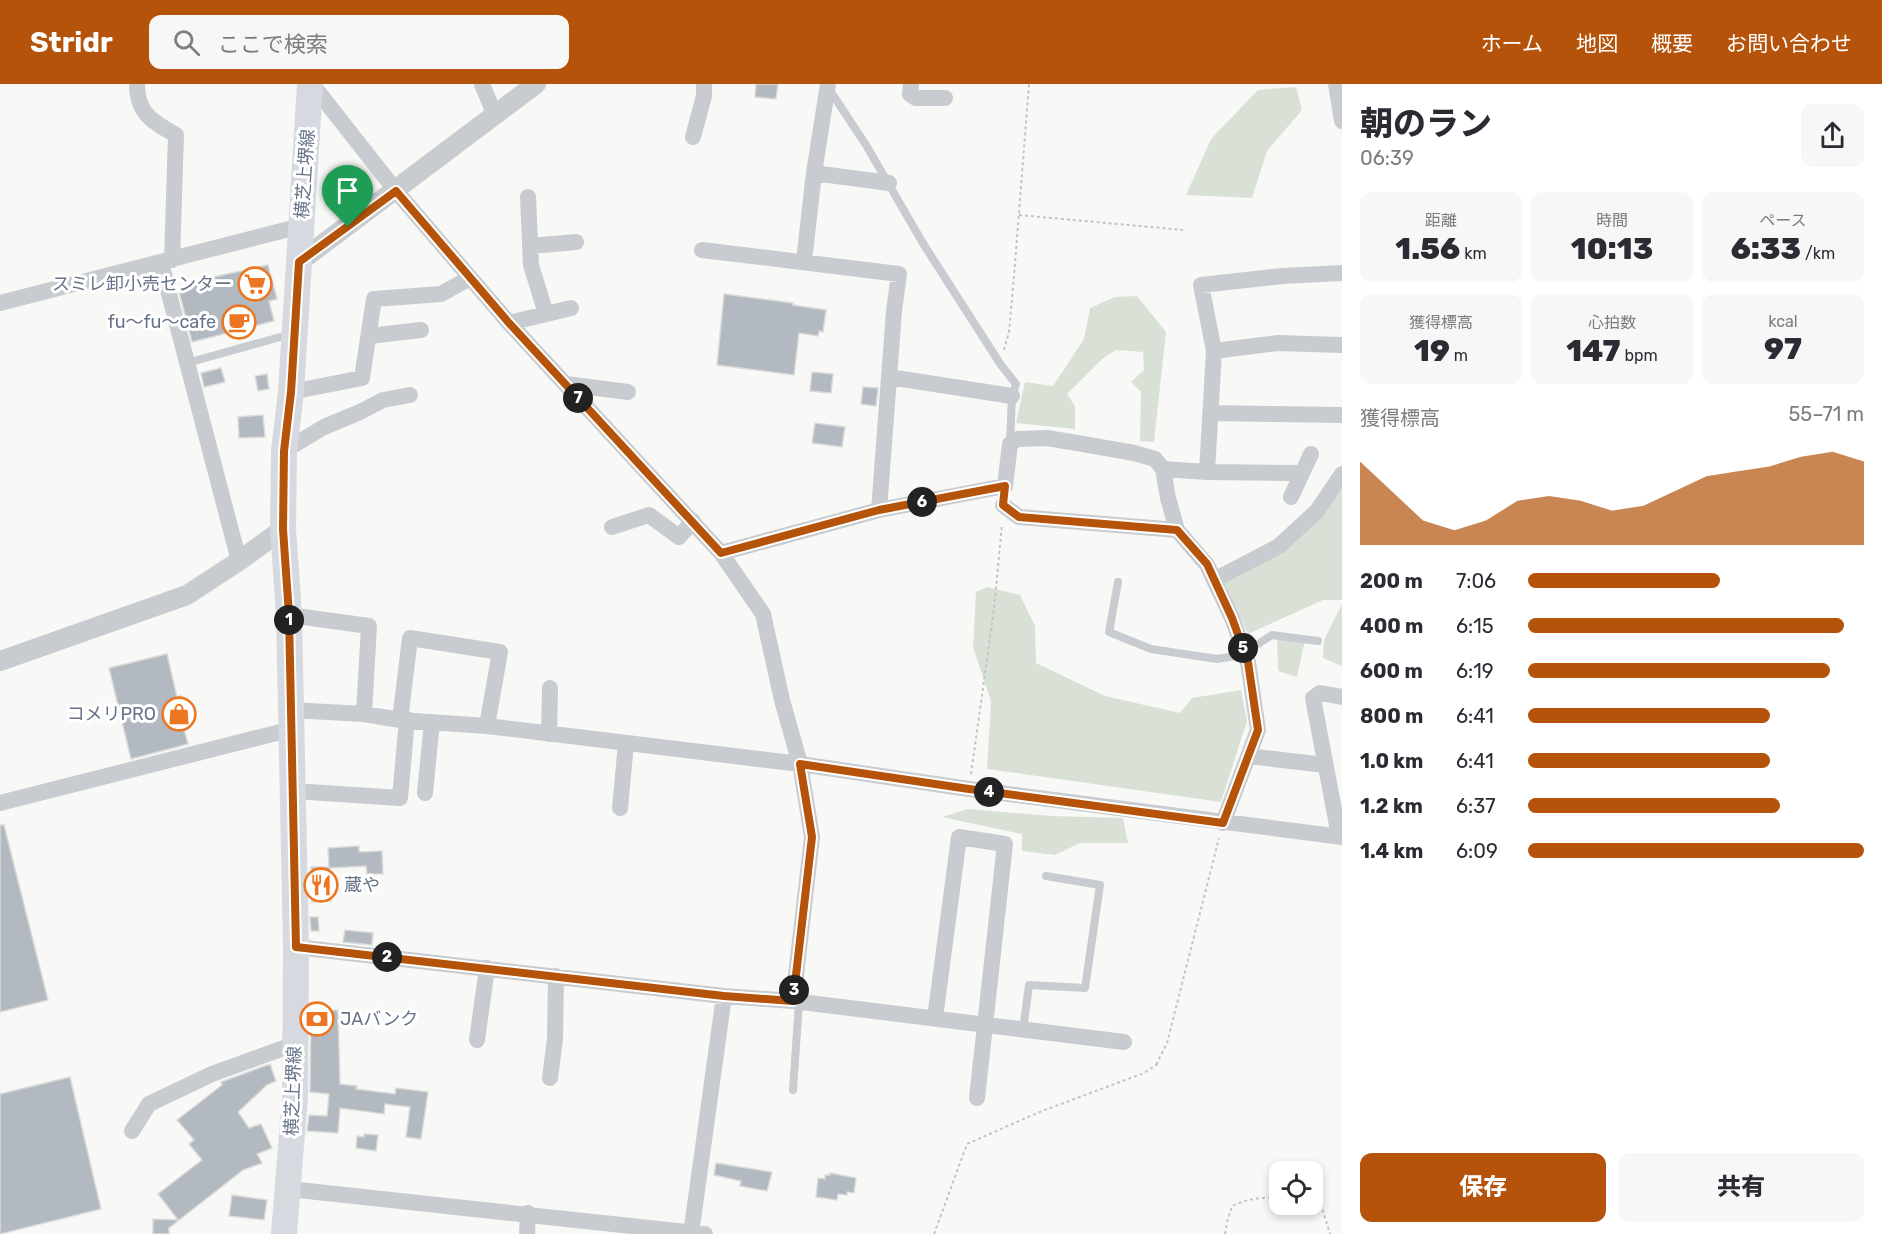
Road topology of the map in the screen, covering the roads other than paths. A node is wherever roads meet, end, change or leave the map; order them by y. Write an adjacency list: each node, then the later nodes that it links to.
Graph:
1 (137, 84): 22 (street)
2 (311, 84): 15 (street); 17 (main road, 横芝上堺線)
3 (482, 84): 10 (street)
4 (536, 84): 10 (street)
5 (704, 84): 12 (street)
6 (910, 84): 9 (street)
7 (1336, 84): 11 (street)
8 (828, 86): 13 (street); 14 (lane)
9 (945, 98)
10 (495, 116): 15 (street)
11 (1342, 121)
12 (693, 136)
13 (814, 173): 14 (street); 21 (street)
14 (889, 183): 41 (lane)
15 (396, 191): 23 (street); 25 (street)
16 (528, 197): 19 (street)
17 (301, 226): 22 (street); 23 (main road, 横芝上堺線)
18 (576, 242): 19 (street)
19 (530, 246): 28 (street)
20 (702, 250): 21 (street)
21 (804, 261): 36 (street)
22 (167, 262): 26 (street); 35 (street)
23 (299, 262): 31 (main road, 横芝上堺線)
24 (1342, 273): 34 (street)
25 (470, 278): 29 (street); 32 (street)
26 (0, 303)
27 (571, 308): 28 (street)
28 (546, 314): 29 (street)
29 (509, 323): 37 (street)
30 (421, 330): 32 (street)
31 (295, 333): 35 (lane); 38 (main road, 横芝上堺線)
32 (369, 336): 38 (street)
33 (1342, 345): 34 (street)
34 (1214, 351): 42 (street)
35 (187, 363): 59 (street)
36 (889, 377): 41 (street); 53 (street)
37 (566, 384): 39 (street); 54 (street)
38 (291, 392): 45 (main road, 横芝上堺線)
39 (628, 392)
40 (410, 395): 45 (street)
41 (1012, 396): 44 (lane)
42 (1210, 413): 43 (street); 48 (street)
43 (1342, 415)
44 (1010, 444): 47 (street); 53 (street)
45 (284, 451): 56 (main road, 横芝上堺線)
46 (1311, 453): 49 (street)
47 (1163, 469): 48 (street); 57 (street)
48 (1207, 472): 49 (street)
49 (1302, 473): 51 (street)
50 (1342, 474): 60 (street)
51 (1291, 497)
52 (1003, 505): 57 (street)
53 (879, 510): 58 (street)
54 (693, 521): 55 (street); 58 (street)
55 (612, 526)
56 (283, 529): 59 (street); 62 (main road, 横芝上堺線)
57 (1177, 530): 60 (street)
58 (721, 553): 76 (street)
59 (240, 561): 65 (street)
60 (1214, 580): 64 (street)
61 (1118, 582): 64 (lane)
62 (289, 615): 68 (street); 69 (main road, 横芝上堺線)
63 (1318, 641): 64 (lane)
64 (1245, 653): 75 (street)
65 (0, 661)
66 (550, 688): 73 (street)
67 (1342, 697): 77 (street)
68 (364, 714): 69 (street); 70 (street)
69 (292, 719): 78 (main road, 横芝上堺線); 80 (street)
70 (403, 719): 71 (street); 72 (street); 78 (street)
71 (432, 722): 72 (street); 79 (street)
72 (487, 726): 73 (street)
73 (549, 734): 74 (street)
74 (626, 743): 76 (street); 81 (street)
75 (1248, 756): 77 (street); 82 (street)
76 (800, 764): 82 (street); 89 (street)
77 (1325, 765): 83 (street)
78 (294, 791): 85 (main road, 横芝上堺線)
79 (425, 793)
80 (0, 803)
81 (620, 808)
82 (1223, 823): 83 (street)
83 (1340, 837)
84 (1046, 876): 92 (lane)
85 (296, 947): 86 (street); 95 (main road, 横芝上堺線)
86 (487, 968): 87 (street); 93 (street)
87 (556, 976): 88 (street); 96 (street)
88 (724, 996): 89 (street); 105 (street)
89 (796, 1001): 90 (street); 97 (lane)
90 (935, 1018): 91 (street); 91 (street)
91 (985, 1023): 92 (street); 98 (street)
92 (1023, 1030): 94 (street)
93 (477, 1040)
94 (1124, 1042)
95 (295, 1044): 99 (street); 100 (main road, 横芝上堺線)
96 (550, 1078)
97 (793, 1090)
98 (977, 1098)
99 (132, 1131)
100 (289, 1189): 101 (street); 103 (main road, 横芝上堺線)
101 (528, 1213): 102 (street); 104 (street)
102 (608, 1228): 105 (street)
103 (284, 1234)
104 (527, 1234)
105 (696, 1234)

